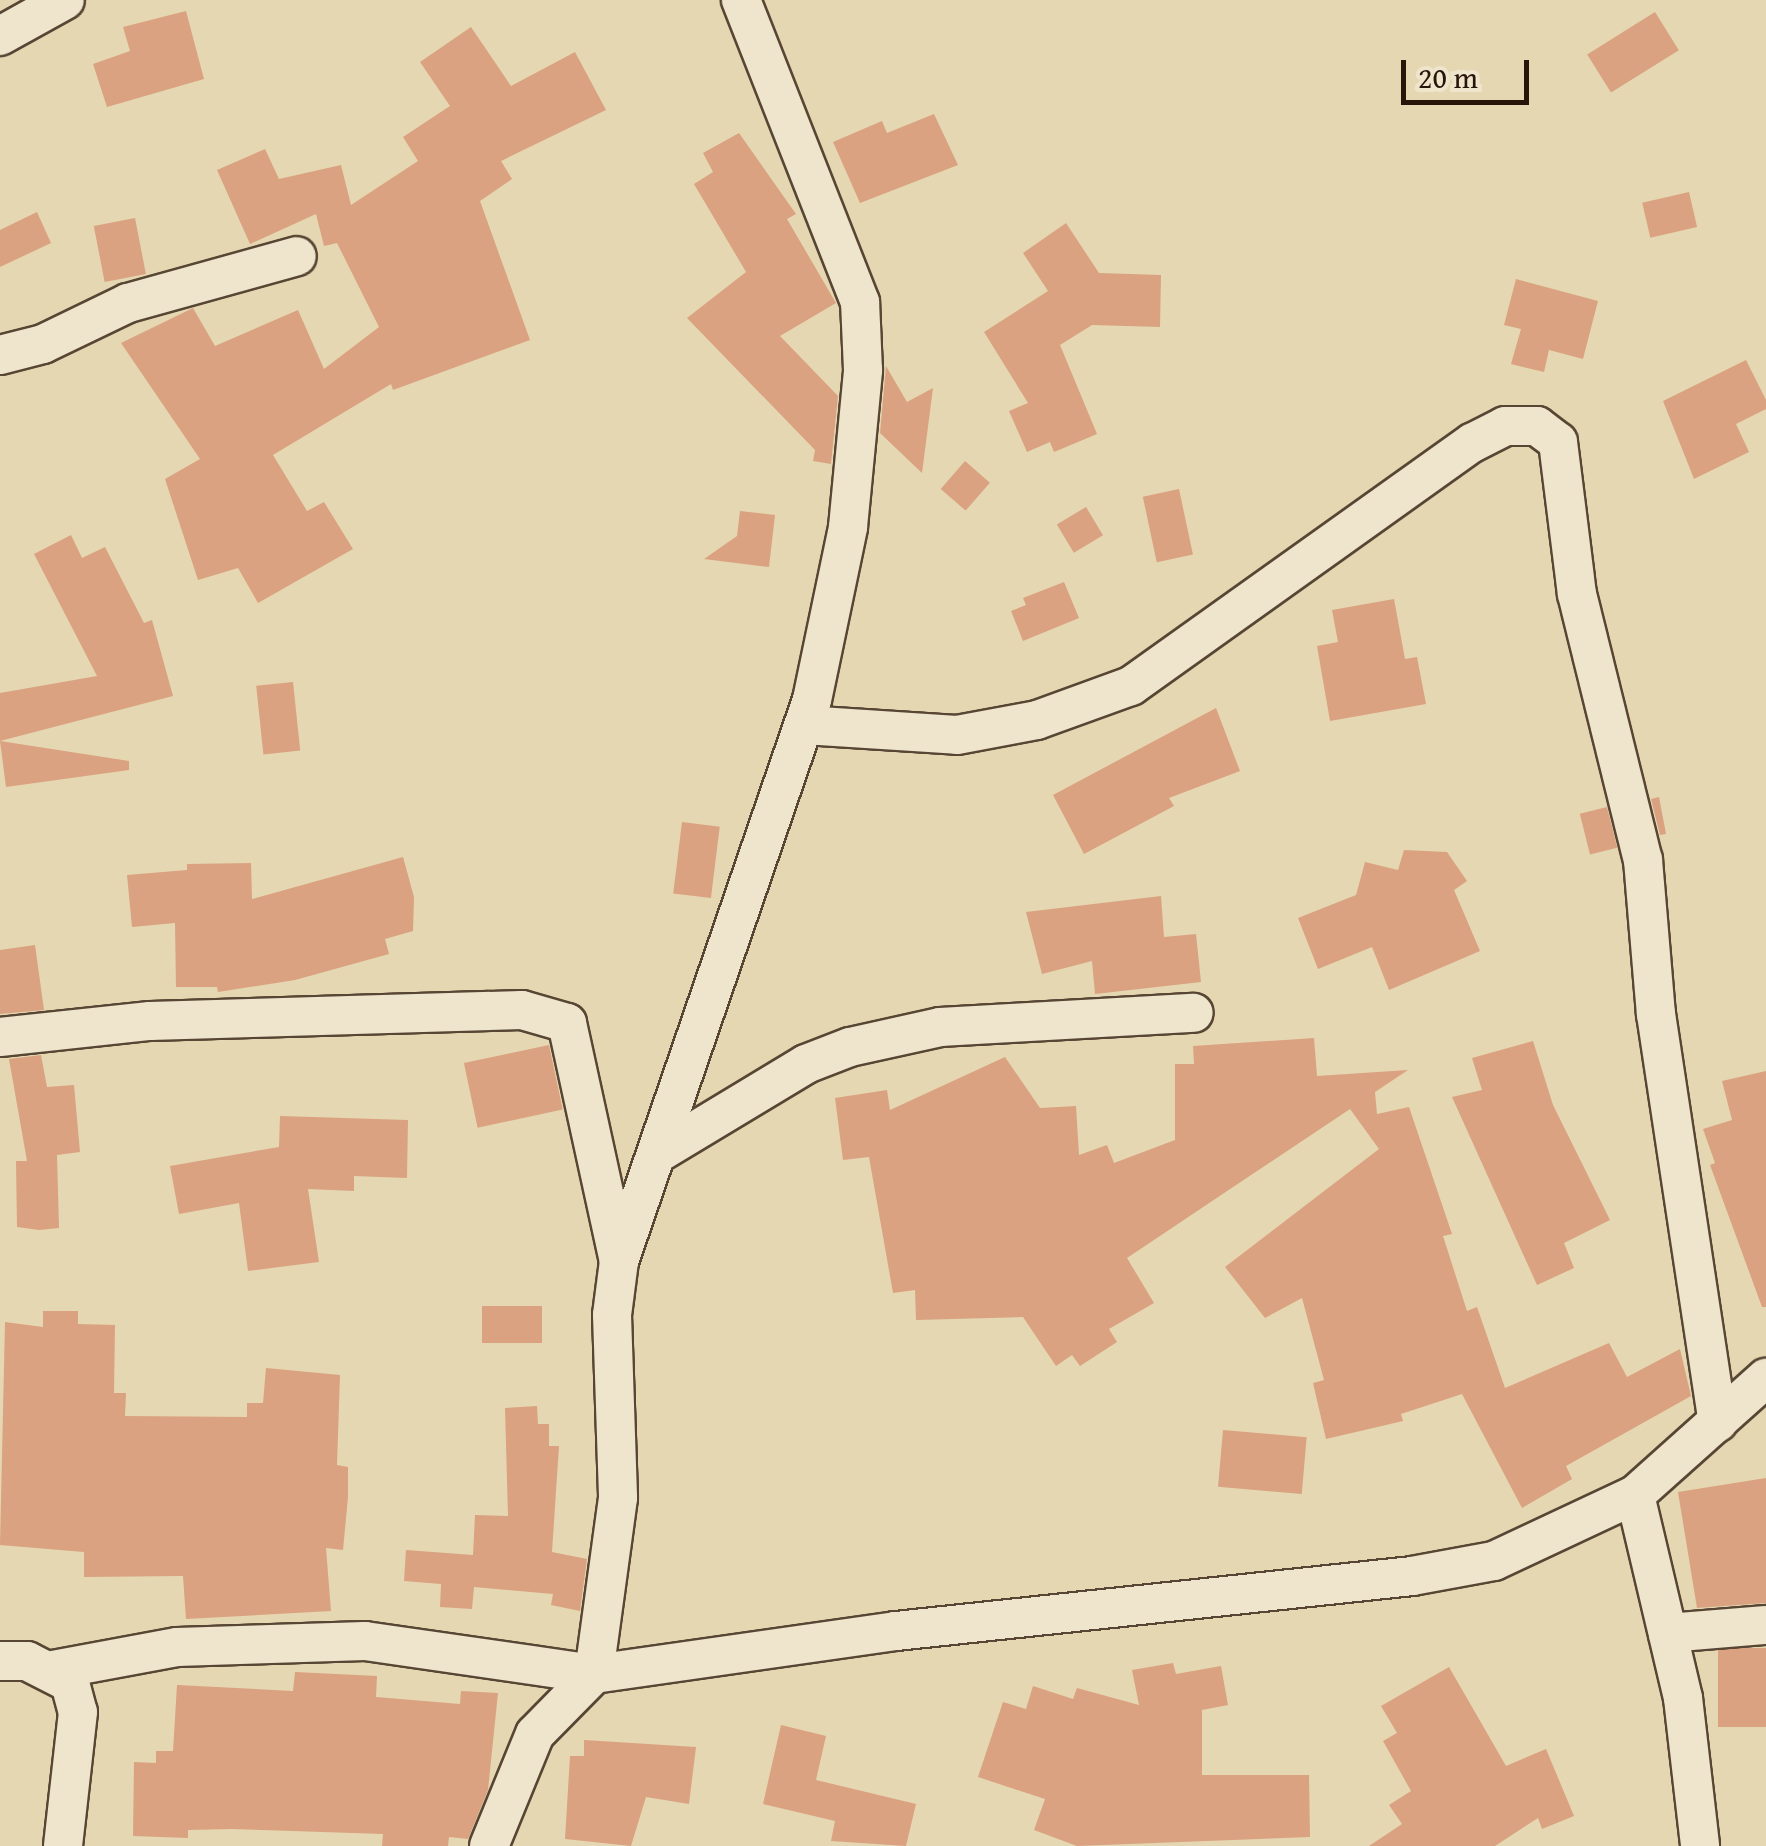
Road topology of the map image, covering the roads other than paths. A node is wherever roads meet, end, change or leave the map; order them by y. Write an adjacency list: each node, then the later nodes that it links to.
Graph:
1 (65, 0): 3 (street)
2 (741, 0): 6 (street)
3 (0, 36)
4 (297, 256): 5 (street)
5 (0, 356)
6 (804, 725): 9 (street); 12 (street)
7 (1194, 1013): 9 (street)
8 (0, 1037): 10 (street)
9 (656, 1154): 10 (street)
10 (619, 1261): 18 (street)
11 (1766, 1378): 12 (street)
12 (1718, 1422): 13 (street)
13 (1635, 1495): 15 (street); 18 (street)
14 (1766, 1626): 15 (street)
15 (1668, 1634): 21 (street)
16 (0, 1662): 17 (street)
17 (54, 1670): 18 (street); 19 (street)
18 (594, 1674): 20 (street)
19 (63, 1846)
20 (489, 1846)
21 (1700, 1846)

